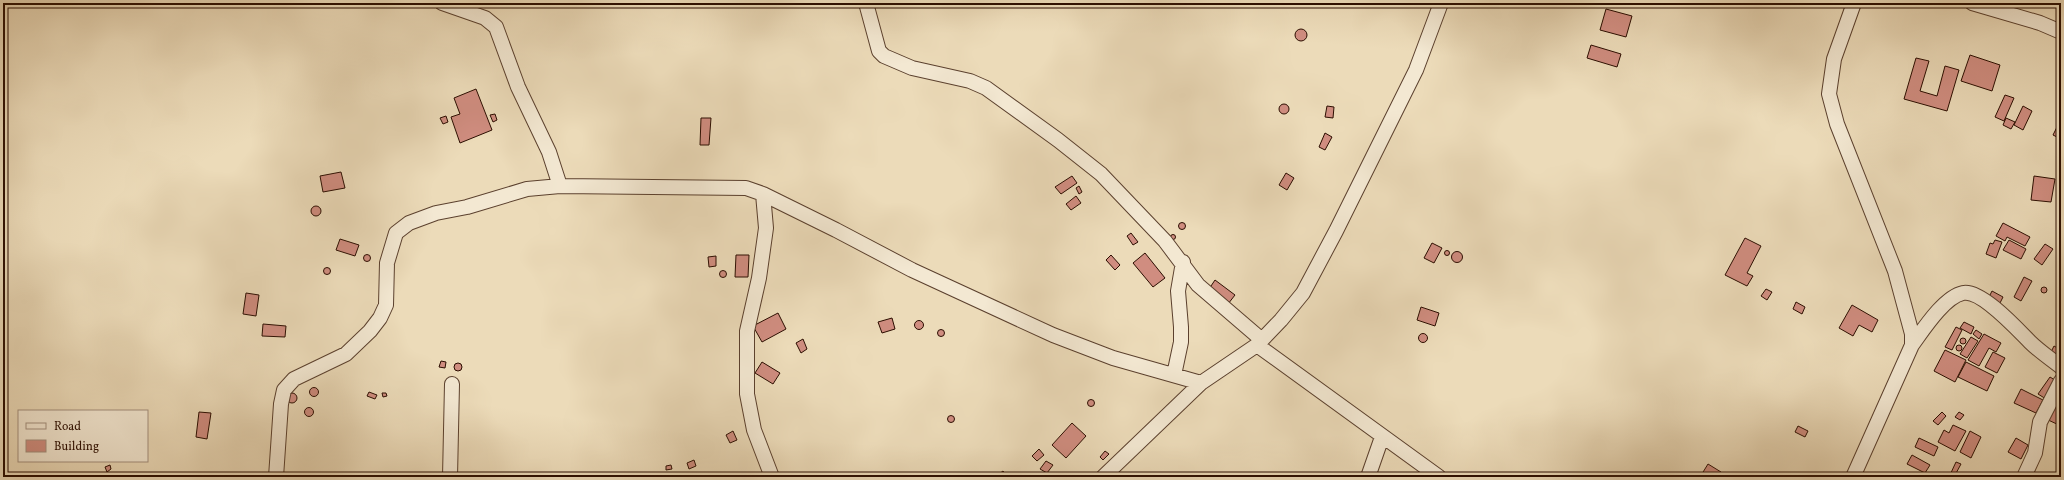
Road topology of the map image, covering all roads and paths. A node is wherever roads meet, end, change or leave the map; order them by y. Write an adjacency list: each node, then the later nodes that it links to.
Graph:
1 (442, 3): 7 (street)
2 (866, 3): 9 (street)
3 (1441, 3): 10 (street)
4 (1854, 3): 11 (street)
5 (1972, 3): 6 (street)
6 (2061, 32)
7 (560, 186): 8 (street); 18 (street)
8 (763, 194): 13 (street); 20 (street)
9 (1183, 262): 10 (street); 13 (street)
10 (1259, 342): 15 (street); 17 (street)
11 (1912, 344): 12 (street); 24 (street)
12 (2061, 367)
13 (1174, 375): 15 (street)
14 (2061, 381): 25 (street)
15 (1201, 383): 21 (street)
16 (452, 384): 19 (street)
17 (1382, 437): 22 (street); 23 (street)
18 (276, 477)
19 (450, 477)
20 (772, 477)
21 (1103, 477)
22 (1368, 477)
23 (1439, 477)
24 (1853, 477)
25 (2024, 477)

